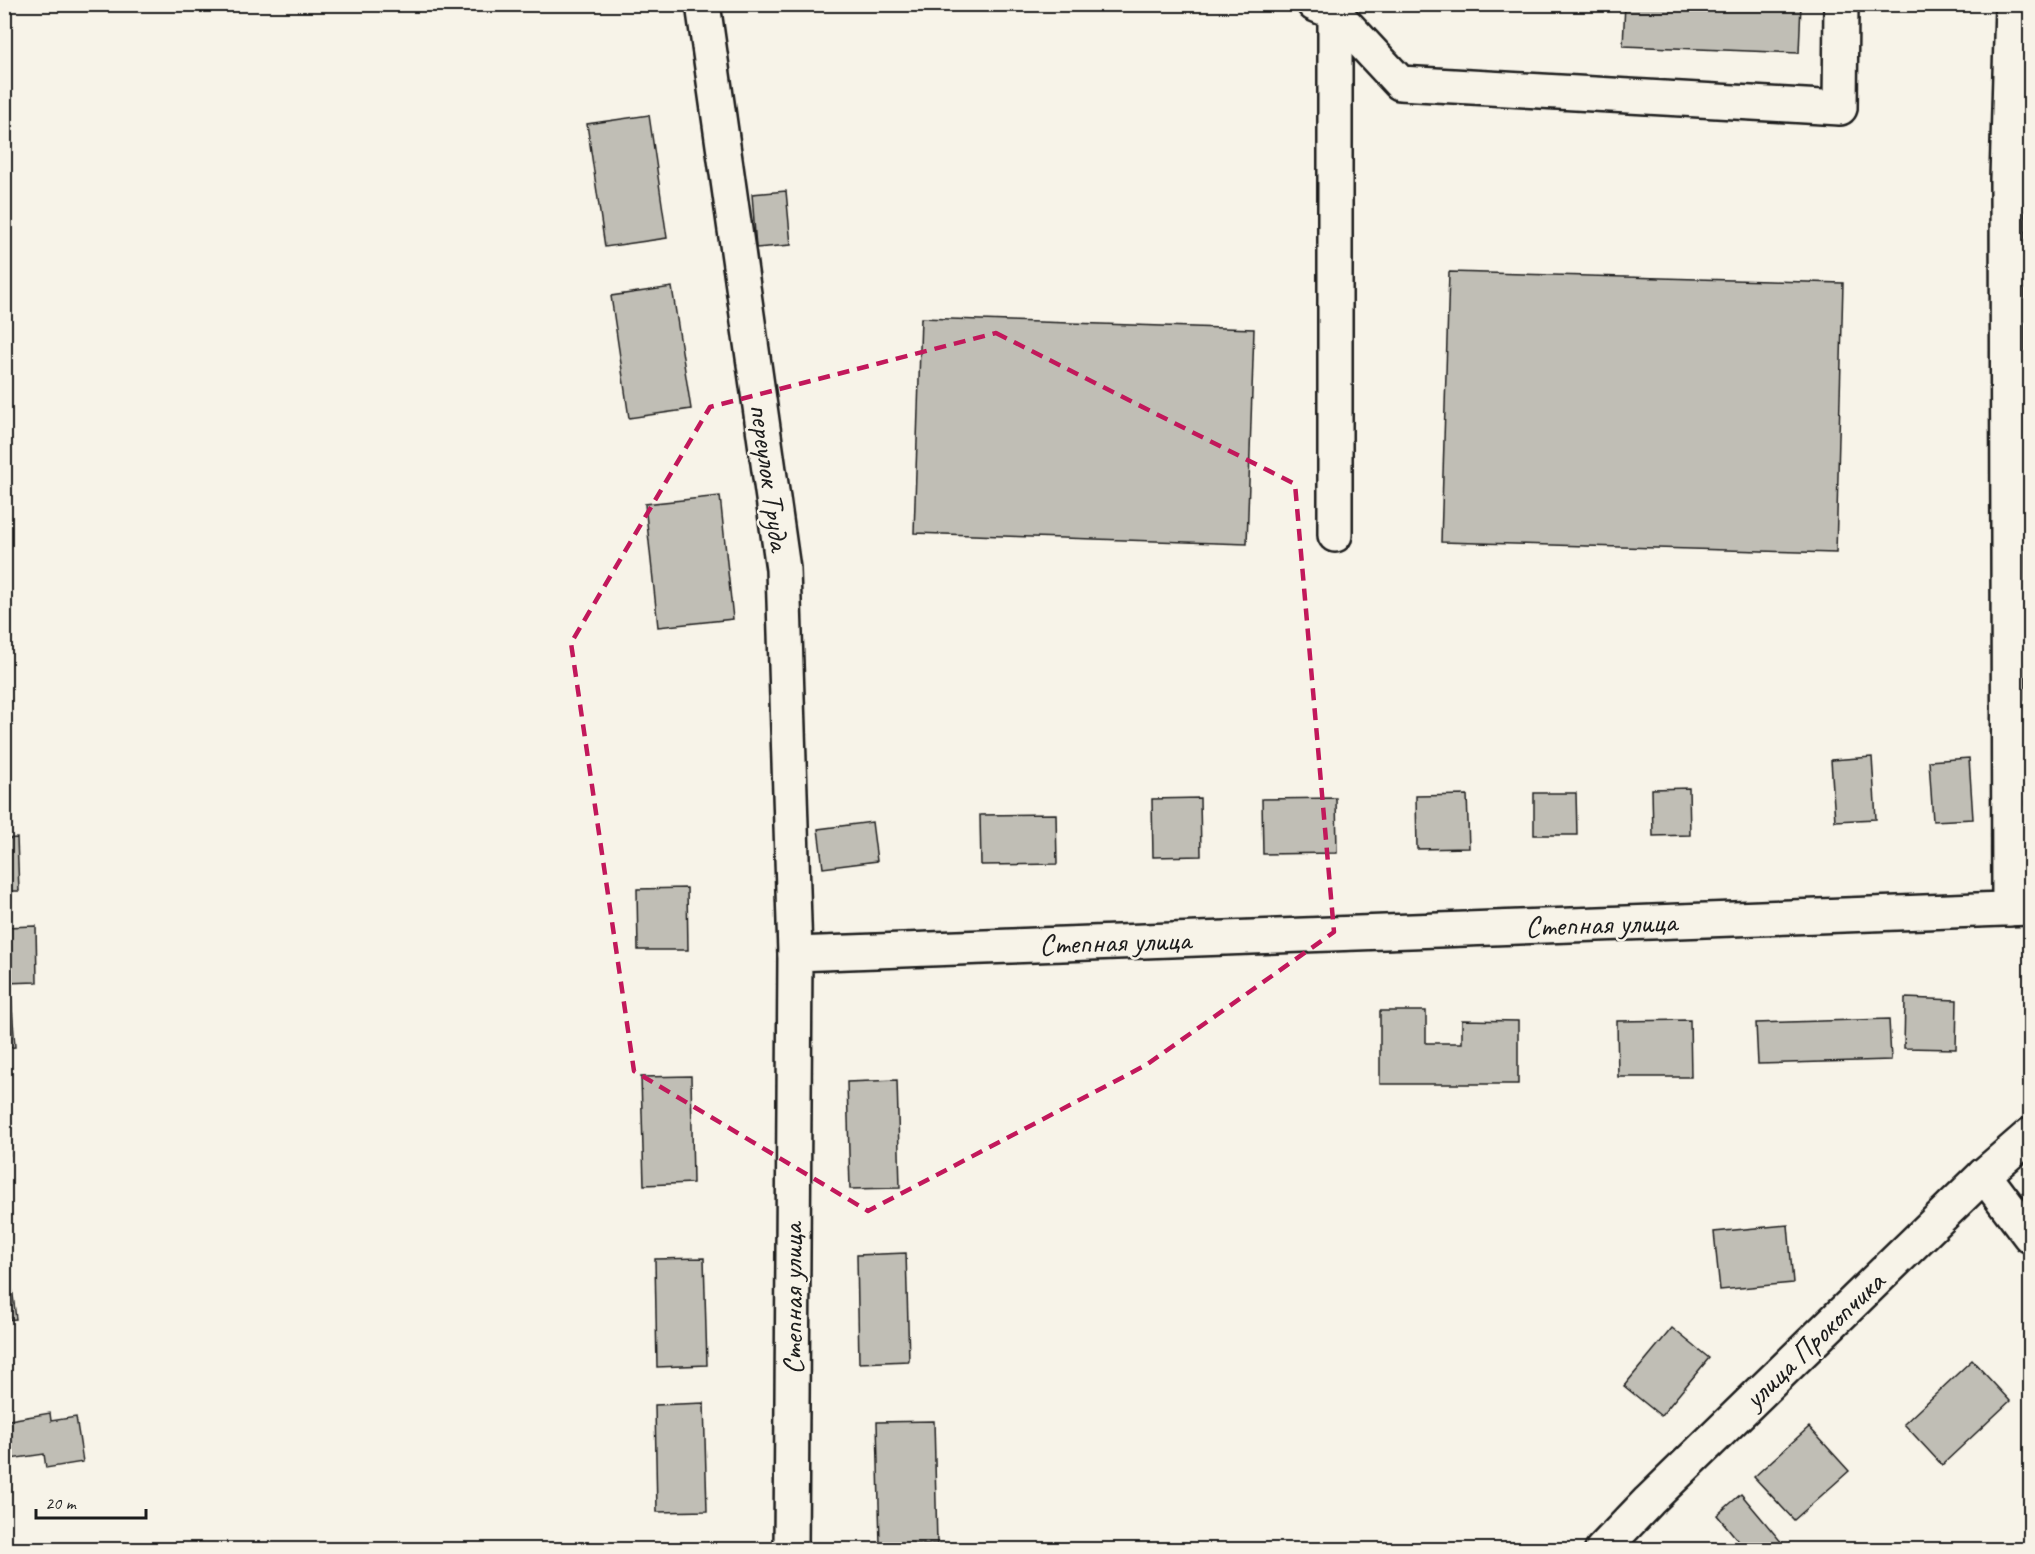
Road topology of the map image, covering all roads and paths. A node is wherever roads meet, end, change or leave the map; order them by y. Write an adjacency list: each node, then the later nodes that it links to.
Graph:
1 (703, 4): 8 (street, переулок Труда)
2 (1841, 4): 4 (street)
3 (2012, 4): 5 (street)
4 (1325, 9): 6 (street)
5 (2019, 181): 7 (street)
6 (1335, 535)
7 (2020, 908): 8 (street, Степная улица)
8 (795, 954): 12 (street, Степная улица)
9 (2031, 1135): 10 (street, улица Прокопчика)
10 (1984, 1176): 11 (street); 13 (street, улица Прокопчика)
11 (2031, 1236)
12 (791, 1550)
13 (1602, 1550)

